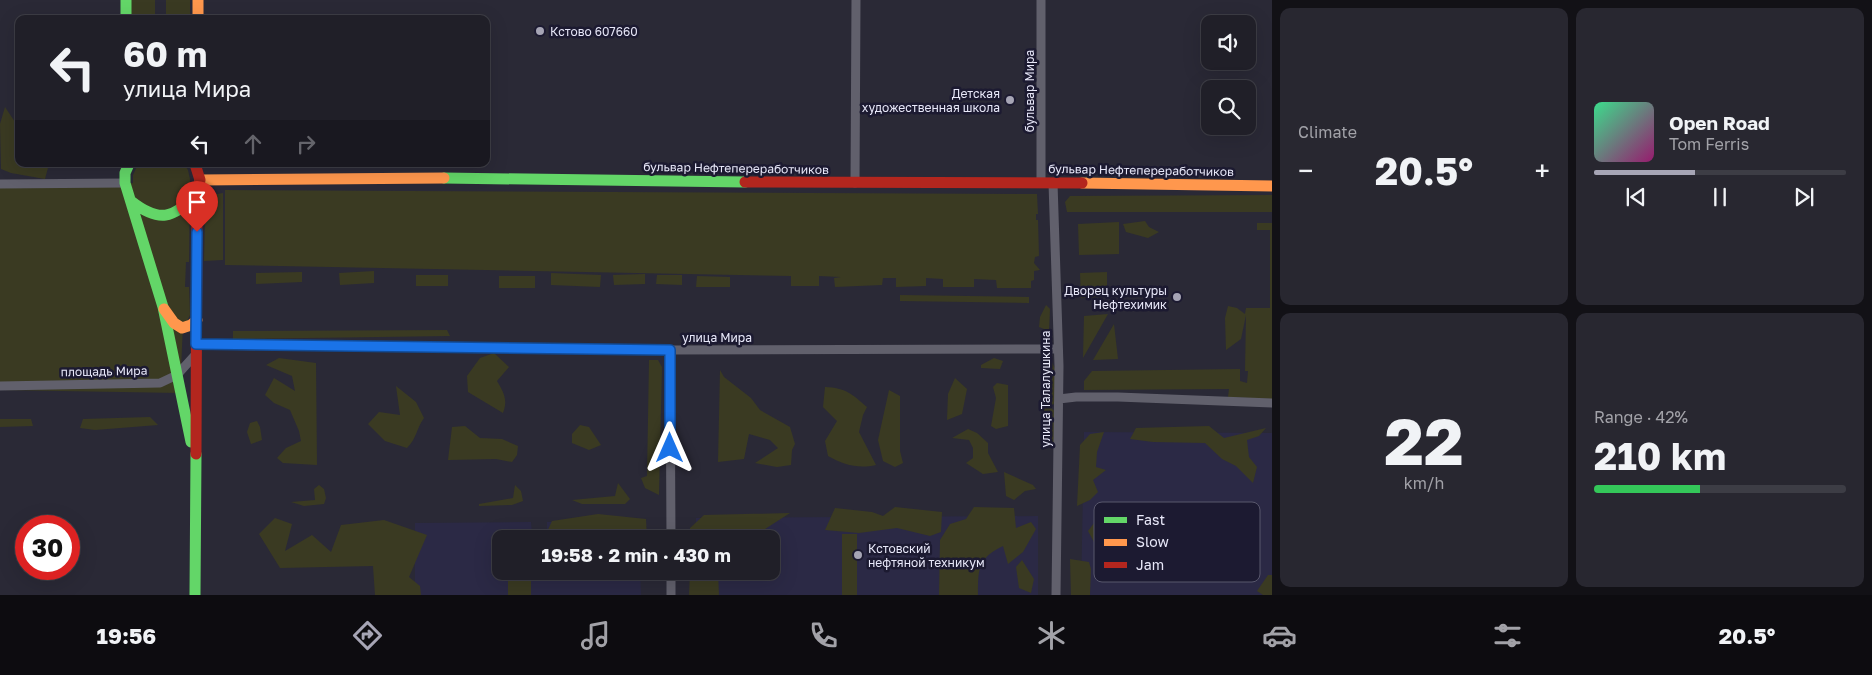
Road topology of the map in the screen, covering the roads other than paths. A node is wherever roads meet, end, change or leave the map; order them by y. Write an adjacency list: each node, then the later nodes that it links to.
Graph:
1 (126, 0): 5 (street)
2 (198, 0): 6 (street)
3 (856, 0): 11 (street)
4 (1042, 0): 10 (street, бульвар Мира)
5 (126, 15)
6 (198, 15)
7 (197, 167): 9 (street)
8 (126, 171): 13 (street); 16 (street)
9 (200, 180): 11 (street, бульвар Нефтепереработчиков); 15 (street)
10 (1041, 182): 11 (street, бульвар Нефтепереработчиков); 12 (street, бульвар Нефтепереработчиков)
11 (855, 183)
12 (1053, 183): 14 (street, бульвар Нефтепереработчиков); 20 (street, улица Талалушкина)
13 (0, 184)
14 (1272, 186)
15 (197, 194): 16 (street); 18 (street)
16 (131, 201): 17 (street)
17 (163, 307): 18 (street); 22 (street)
18 (197, 320): 19 (street)
19 (196, 349): 21 (street, улица Мира); 22 (street, площадь Мира); 26 (street)
20 (1058, 349): 21 (street, улица Мира); 24 (street, улица Талалушкина)
21 (670, 350): 27 (street)
22 (177, 375): 23 (street, площадь Мира); 26 (street)
23 (0, 386)
24 (1059, 399): 25 (street); 31 (street, улица Талалушкина)
25 (1272, 403)
26 (197, 467): 29 (street)
27 (671, 530)
28 (671, 580): 30 (street)
29 (195, 595)
30 (671, 595)
31 (1056, 595)

